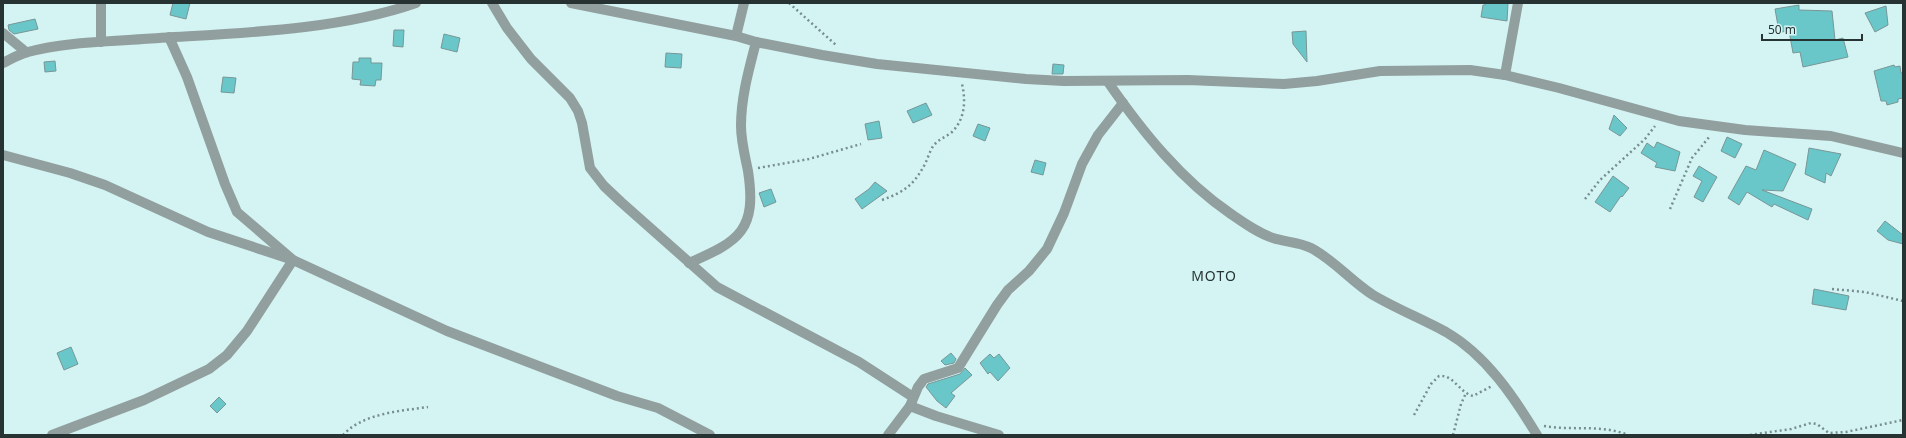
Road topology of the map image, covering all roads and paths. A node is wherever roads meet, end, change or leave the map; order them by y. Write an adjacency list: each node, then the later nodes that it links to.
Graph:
1 (101, 3): 11 (street)
2 (416, 3): 10 (street)
3 (492, 3): 30 (street)
4 (571, 3): 9 (street)
5 (744, 3): 9 (street)
6 (789, 3): 13 (path)
7 (1518, 3): 17 (street)
8 (3, 33): 14 (street)
9 (736, 36): 12 (street)
10 (169, 37): 11 (street); 29 (street)
11 (102, 42): 14 (street)
12 (756, 42): 16 (street); 25 (street)
13 (838, 46)
14 (26, 52): 15 (street)
15 (3, 63)
16 (959, 72): 18 (street); 27 (path)
17 (1505, 75): 18 (street); 20 (street)
18 (1108, 82): 19 (street)
19 (1123, 103): 33 (street); 35 (street)
20 (1661, 117): 21 (street); 26 (path)
21 (1719, 127): 23 (street); 28 (path)
22 (861, 144): 25 (path)
23 (1903, 153)
24 (3, 155): 29 (street)
25 (748, 170): 30 (street)
26 (1585, 199)
27 (882, 200)
28 (1670, 209)
29 (293, 260): 41 (street); 43 (street)
30 (688, 263): 35 (street)
31 (1832, 289): 32 (path)
32 (1903, 301)
33 (1501, 383): 34 (path); 39 (street)
34 (1466, 393): 37 (path); 46 (path)
35 (912, 401): 44 (street); 45 (street)
36 (428, 407): 42 (path)
37 (1414, 415)
38 (1903, 420): 40 (path)
39 (1530, 423): 47 (street); 48 (path)
40 (1832, 434): 49 (path)
41 (52, 435)
42 (343, 435)
43 (710, 435)
44 (888, 435)
45 (999, 435)
46 (1453, 435)
47 (1537, 435)
48 (1628, 435)
49 (1750, 435)

